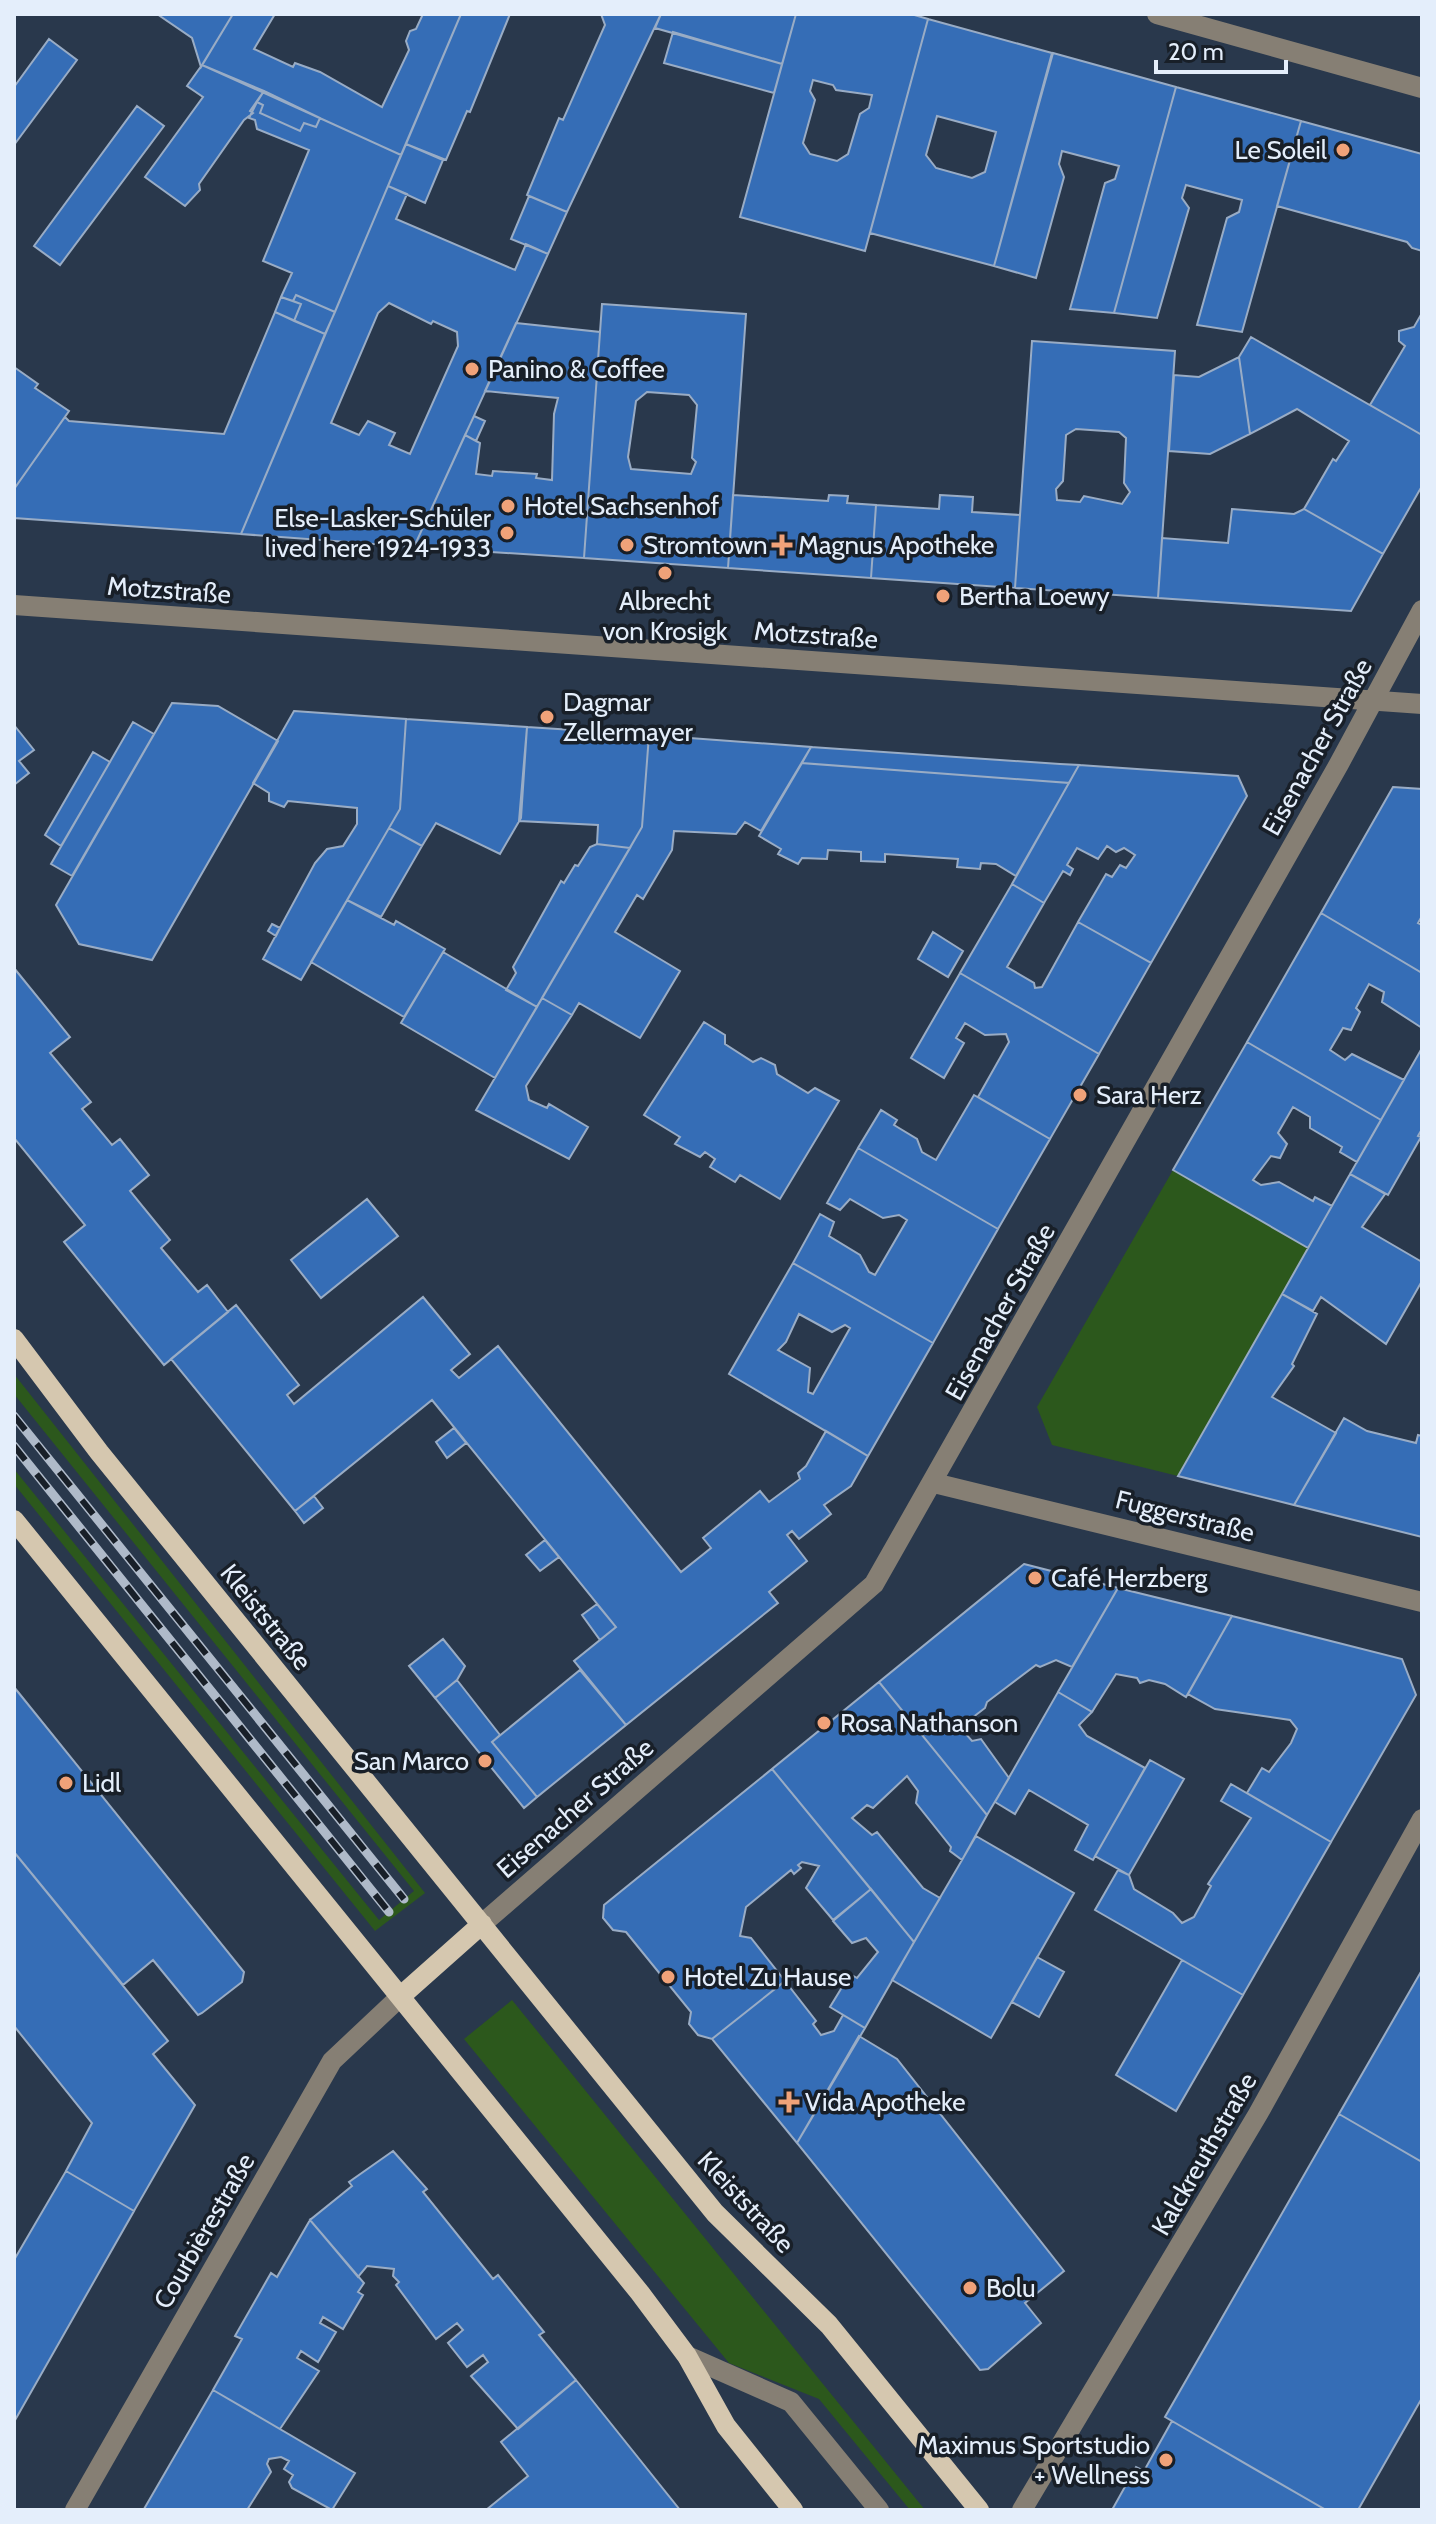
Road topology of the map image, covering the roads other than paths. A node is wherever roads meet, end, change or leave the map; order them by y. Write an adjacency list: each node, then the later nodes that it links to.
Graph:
1 (1157, 14): 2 (street)
2 (1422, 88)
3 (14, 605): 5 (street, Motzstraße)
4 (1422, 610): 5 (street, Eisenacher Straße)
5 (1372, 700): 6 (street, Motzstraße); 8 (street, Eisenacher Straße)
6 (1422, 704)
7 (14, 1339): 12 (main road, Kleiststraße)
8 (934, 1483): 10 (street, Fuggerstraße); 12 (street, Eisenacher Straße)
9 (14, 1520): 13 (main road)
10 (1422, 1602)
11 (1422, 1819): 19 (street, Kalckreuthstraße)
12 (482, 1924): 13 (main road); 18 (main road, Kleiststraße)
13 (401, 1996): 14 (main road); 15 (street, Courbièrestraße)
14 (687, 2356): 16 (main road); 17 (street)
15 (75, 2510)
16 (793, 2510)
17 (879, 2510)
18 (979, 2510)
19 (1022, 2510)

